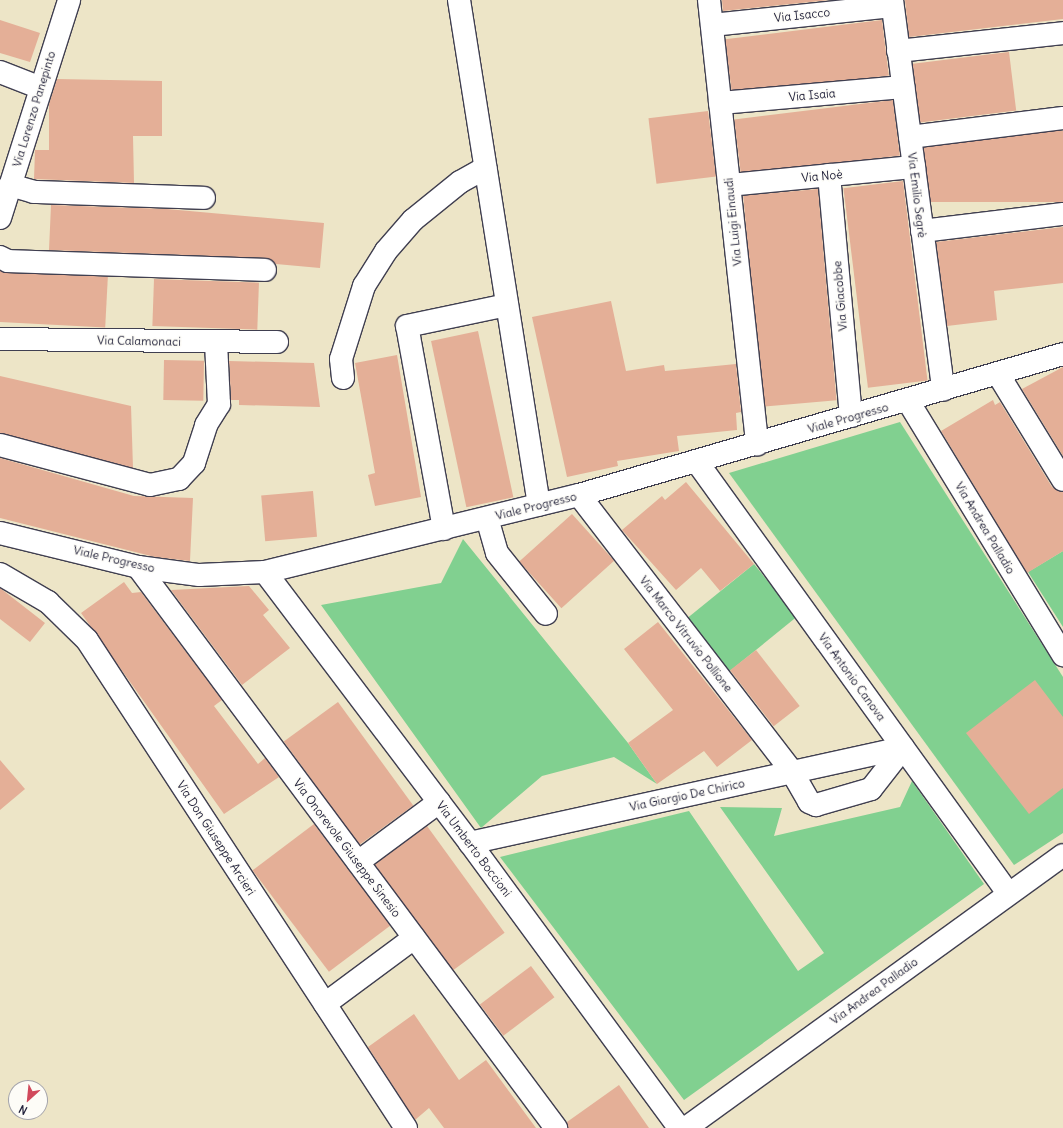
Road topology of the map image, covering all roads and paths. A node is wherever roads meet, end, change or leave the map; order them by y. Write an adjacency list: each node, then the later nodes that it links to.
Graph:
1 (69, 0): 10 (street, Via Lorenzo Panepinto)
2 (459, 0): 15 (street)
3 (709, 0): 5 (street, Via Luigi Einaudi)
4 (892, 3): 5 (street, Via Isacco); 7 (street, Via Emilio Segrè)
5 (712, 24): 11 (street, Via Luigi Einaudi)
6 (1063, 33): 7 (street)
7 (898, 51): 9 (street, Via Emilio Segrè)
8 (0, 72): 10 (street)
9 (903, 86): 11 (street, Via Isaia); 13 (street, Via Emilio Segrè)
10 (41, 88): 17 (street, Via Lorenzo Panepinto)
11 (720, 103): 18 (street, Via Luigi Einaudi)
12 (1063, 118): 13 (street)
13 (910, 136): 14 (street, Via Emilio Segrè)
14 (914, 167): 16 (street, Via Noè); 22 (street, Via Emilio Segrè)
15 (485, 168): 25 (street); 31 (street)
16 (829, 175): 18 (street, Via Noè); 34 (street, Via Giacobbe)
17 (10, 185): 19 (street); 21 (street, Via Lorenzo Panepinto)
18 (729, 185): 35 (street, Via Luigi Einaudi)
19 (204, 198)
20 (1063, 214): 22 (street)
21 (0, 218)
22 (922, 231): 32 (street, Via Emilio Segrè)
23 (0, 257): 24 (street)
24 (265, 270)
25 (507, 305): 40 (street); 42 (street)
26 (0, 339): 27 (street, Via Calamonaci)
27 (216, 342): 28 (street, Via Calamonaci); 36 (street)
28 (277, 342)
29 (1063, 354): 30 (street, Viale Progresso)
30 (998, 374): 32 (street, Viale Progresso); 38 (street)
31 (343, 378)
32 (943, 390): 33 (street, Viale Progresso)
33 (908, 401): 34 (street, Viale Progresso); 48 (street, Via Andrea Palladio)
34 (852, 416): 35 (street, Viale Progresso)
35 (757, 444): 37 (street, Viale Progresso)
36 (0, 445)
37 (697, 462): 39 (street, Viale Progresso); 49 (street, Via Antonio Canova)
38 (1063, 480)
39 (579, 495): 40 (street, Viale Progresso); 50 (street, Via Marco Vitruvio Pollione)
40 (539, 505): 41 (street, Viale Progresso)
41 (487, 518): 42 (street, Viale Progresso); 47 (street)
42 (444, 528): 45 (street, Viale Progresso)
43 (0, 533): 44 (street, Viale Progresso)
44 (138, 567): 45 (street, Viale Progresso); 54 (street, Via Onorevole Giuseppe Sinesio)
45 (265, 572): 51 (street, Via Umberto Boccioni)
46 (0, 574): 57 (street, Via Don Giuseppe Arcieri)
47 (546, 614)
48 (1063, 655)
49 (903, 748): 50 (street, Via Giorgio De Chirico); 50 (street, Via Marco Vitruvio Pollione); 55 (street, Via Antonio Canova)
50 (792, 772): 52 (street, Via Giorgio De Chirico)
51 (439, 802): 52 (street, Via Umberto Boccioni); 54 (street)
52 (470, 843): 60 (street, Via Umberto Boccioni)
53 (1063, 855): 55 (street, Via Andrea Palladio)
54 (358, 862): 56 (street, Via Onorevole Giuseppe Sinesio)
55 (1008, 893): 61 (street, Via Andrea Palladio)
56 (414, 938): 57 (street); 59 (street, Via Onorevole Giuseppe Sinesio)
57 (324, 1004): 58 (street, Via Don Giuseppe Arcieri)
58 (406, 1128)
59 (556, 1128)
60 (679, 1128)
61 (686, 1128)

